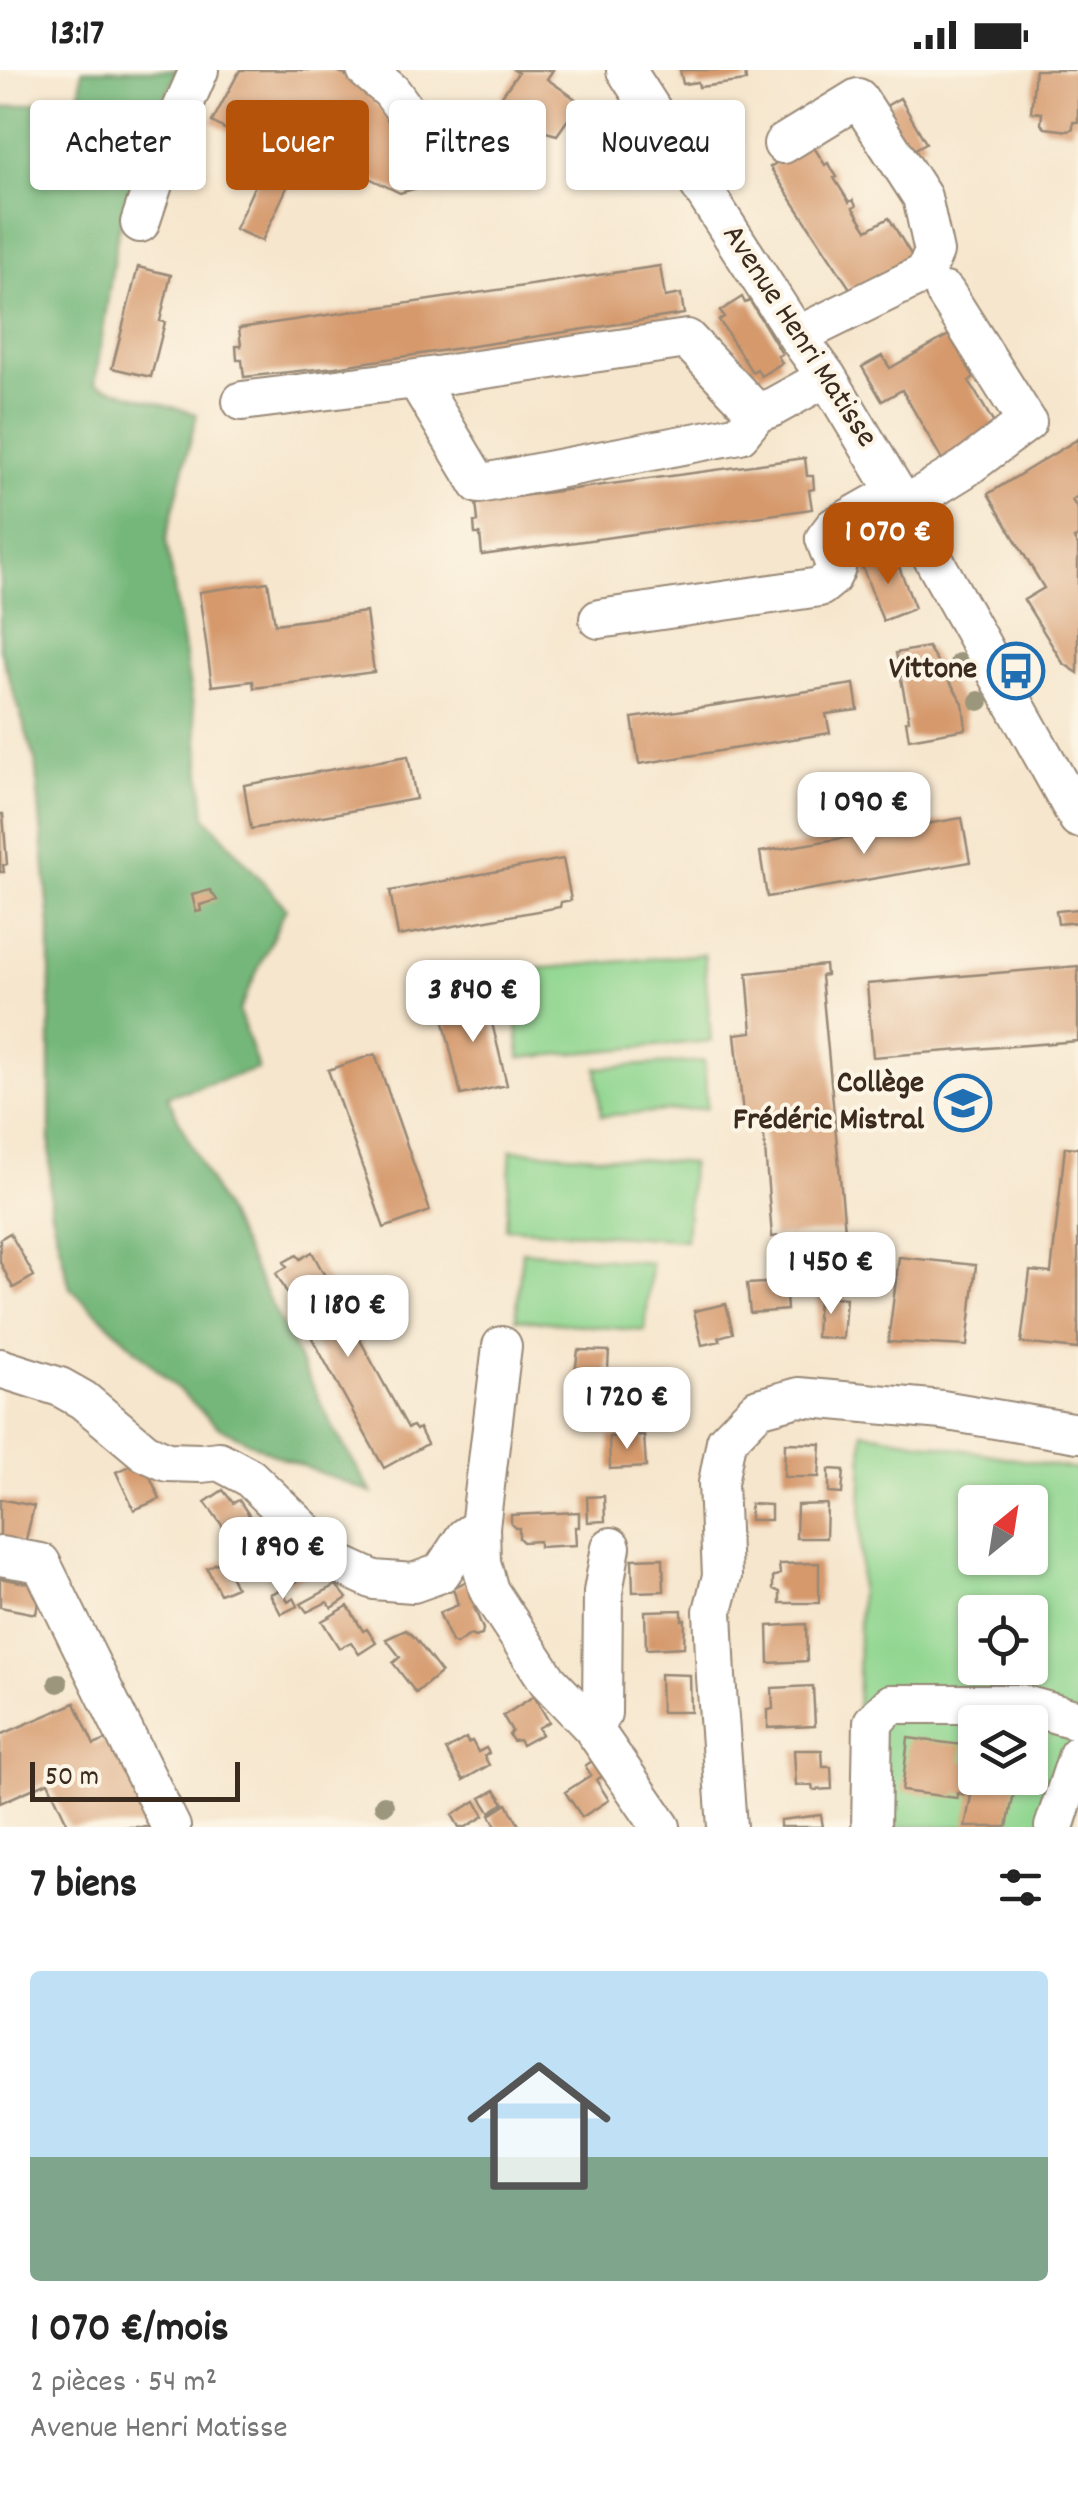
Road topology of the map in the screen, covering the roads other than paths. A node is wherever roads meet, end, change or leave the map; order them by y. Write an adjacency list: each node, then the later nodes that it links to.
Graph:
1 (200, 70): 6 (street)
2 (366, 70): 4 (street)
3 (626, 70): 8 (street, Avenue Henri Matisse)
4 (398, 100)
5 (783, 144): 8 (street)
6 (140, 222)
7 (945, 292): 13 (street)
8 (797, 336): 9 (street, Avenue Henri Matisse)
9 (828, 377): 12 (street); 13 (street, Avenue Henri Matisse)
10 (416, 379): 11 (street); 12 (street); 12 (street)
11 (242, 401)
12 (757, 413)
13 (900, 499): 14 (street); 15 (street, Avenue Henri Matisse)
14 (598, 619)
15 (1078, 818)
16 (502, 1346): 19 (street)
17 (0, 1368): 19 (street)
18 (1078, 1433): 27 (street)
19 (480, 1527): 23 (street)
20 (610, 1546): 23 (street)
21 (0, 1556): 25 (street)
22 (1078, 1720): 28 (street)
23 (592, 1727): 26 (street)
24 (1078, 1755): 29 (street)
25 (171, 1827)
26 (661, 1827)
27 (728, 1827)
28 (872, 1827)
29 (1054, 1827)

